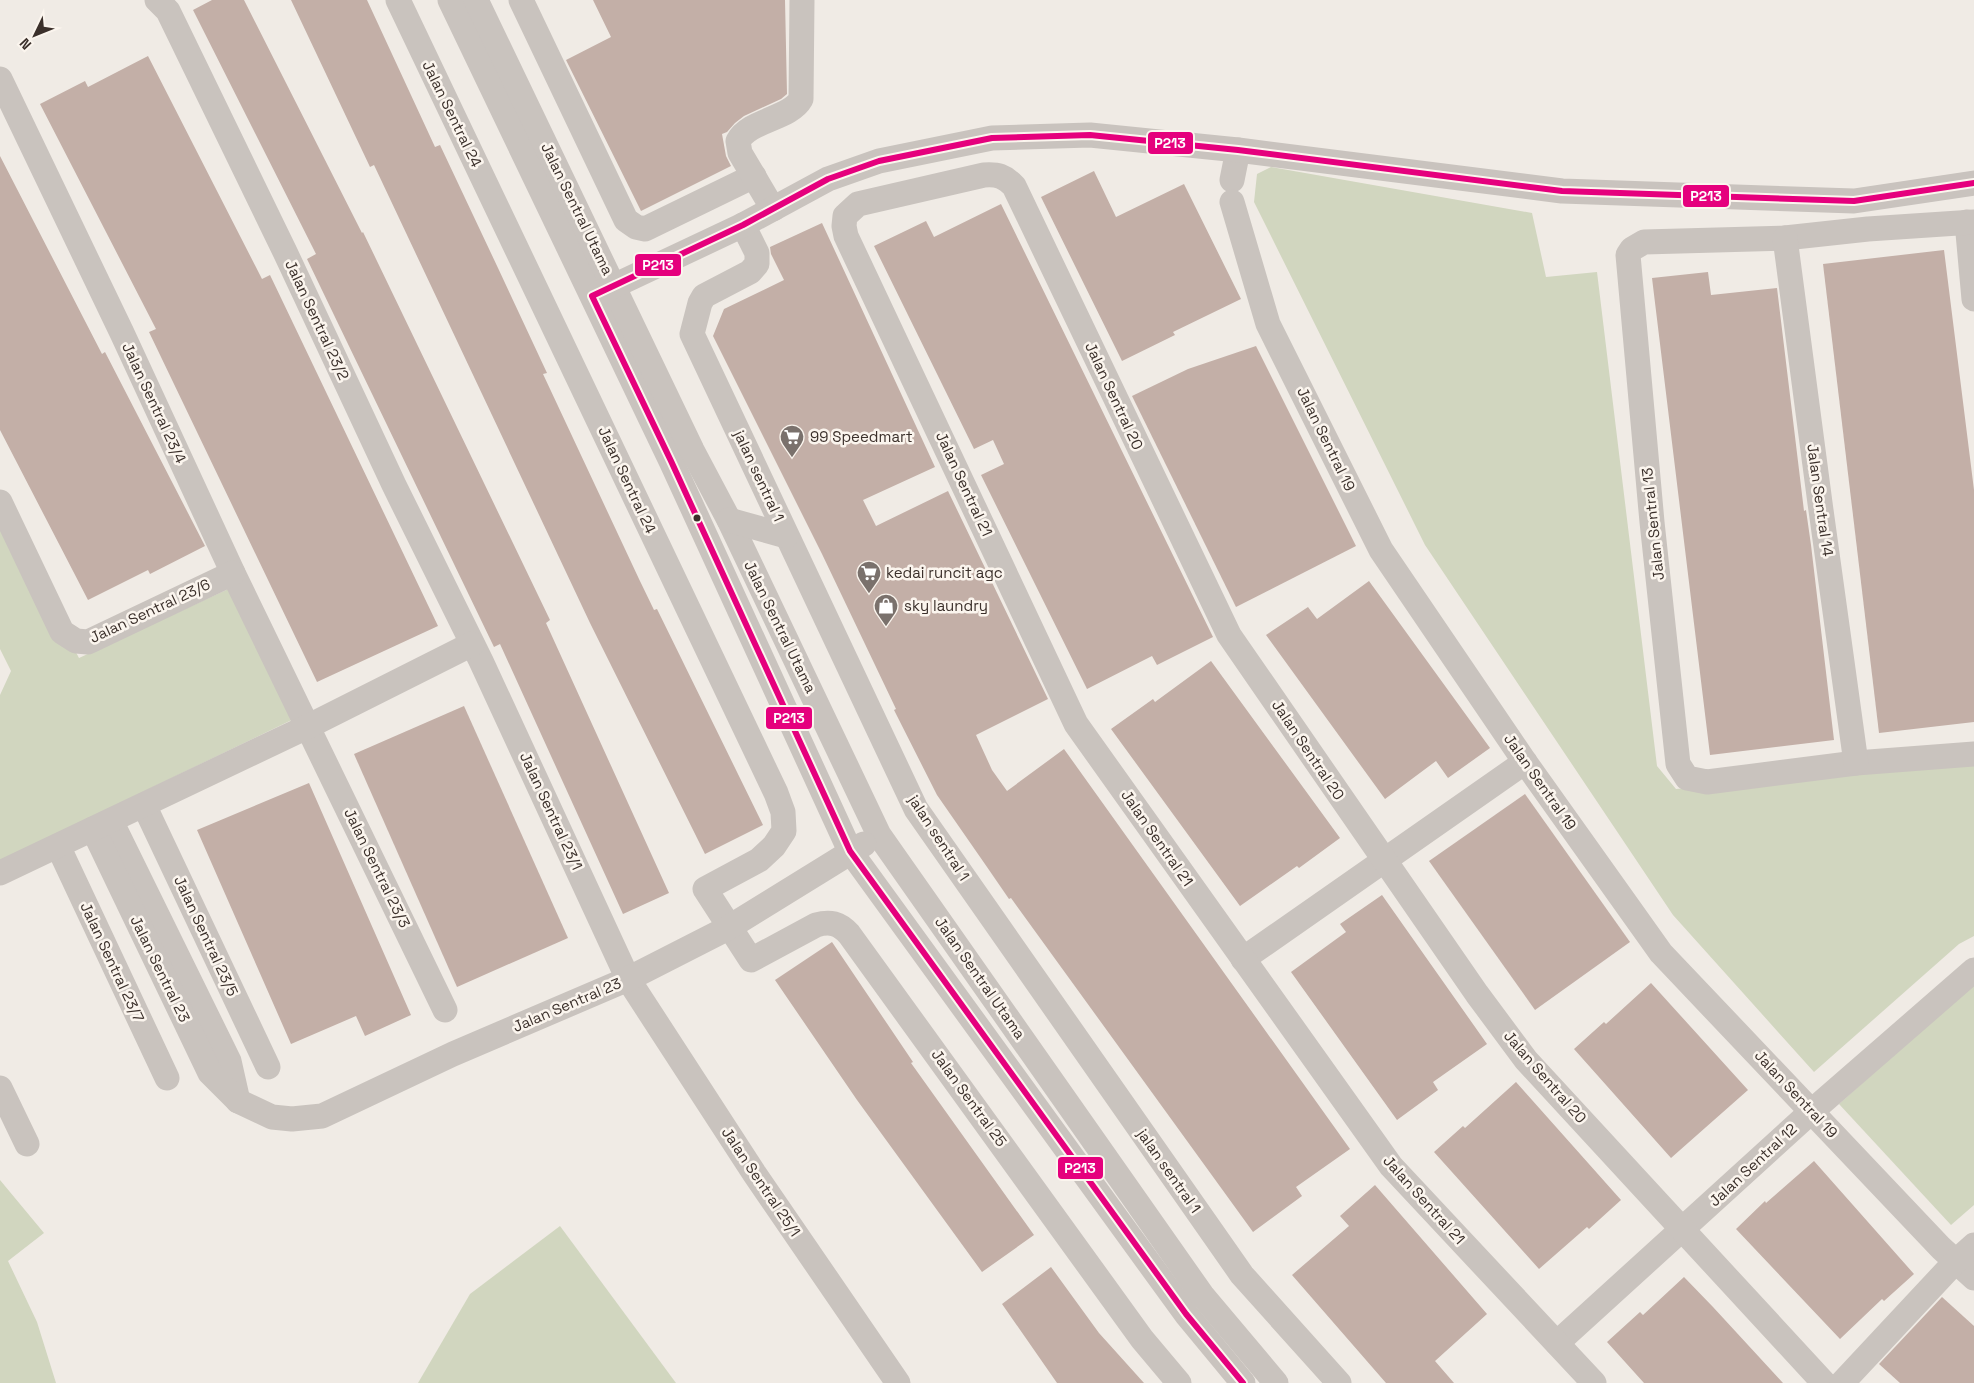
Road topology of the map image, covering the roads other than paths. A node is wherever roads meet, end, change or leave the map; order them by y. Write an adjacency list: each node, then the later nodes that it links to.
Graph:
1 (157, 0): 22 (street, Jalan Sentral 23/2)
2 (398, 0): 34 (street, Jalan Sentral 24)
3 (450, 0): 16 (street, Jalan Sentral Utama)
4 (476, 0): 16 (street, Jalan Sentral Utama)
5 (520, 0): 9 (street)
6 (802, 0): 9 (street)
7 (0, 79): 21 (street, Jalan Sentral 23/4)
8 (1238, 150): 10 (street); 11 (street); 25 (street, Jalan Sentral 19)
9 (754, 176): 11 (street)
10 (1974, 183)
11 (774, 209): 14 (street)
12 (845, 216): 32 (street, Jalan Sentral 20); 35 (street, Jalan Sentral 21)
13 (1970, 222): 15 (street); 17 (street)
14 (743, 225): 16 (street); 20 (street, jalan sentral 1)
15 (1785, 238): 26 (street, Jalan Sentral 14); 26 (street, Jalan Sentral 13)
16 (603, 291): 19 (street, Jalan Sentral Utama); 31 (street, Jalan Sentral Utama)
17 (1974, 299)
18 (0, 502): 21 (street, Jalan Sentral 23/6)
19 (729, 520): 20 (street); 29 (street, Jalan Sentral Utama)
20 (786, 536): 53 (street, jalan sentral 1)
21 (233, 573): 23 (street, Jalan Sentral 23/4)
22 (472, 644): 23 (street); 37 (street, Jalan Sentral 23/1)
23 (309, 726): 27 (street); 38 (street, Jalan Sentral 23/3)
24 (1974, 754): 26 (street)
25 (1525, 762): 32 (street); 42 (street, Jalan Sentral 19)
26 (1856, 763)
27 (144, 804): 28 (street); 39 (street, Jalan Sentral 23/5)
28 (102, 825): 30 (street); 37 (street, Jalan Sentral 23)
29 (880, 835): 31 (street, Jalan Sentral 23); 52 (street, Jalan Sentral Utama)
30 (58, 846): 33 (street); 40 (street, Jalan Sentral 23/7)
31 (850, 851): 34 (street, Jalan Sentral 23); 51 (street, Jalan Sentral Utama)
32 (1384, 860): 35 (street); 44 (street, Jalan Sentral 20)
33 (0, 873)
34 (728, 928): 37 (street, Jalan Sentral 23); 50 (street, Jalan Sentral 25)
35 (1243, 959): 48 (street, Jalan Sentral 21)
36 (1974, 970): 42 (street, Jalan Sentral 12)
37 (628, 979): 49 (street, Jalan Sentral 25/1)
38 (445, 1010)
39 (268, 1067)
40 (166, 1078)
41 (0, 1088): 43 (street)
42 (1812, 1111): 44 (street, Jalan Sentral 12); 46 (street, Jalan Sentral 19)
43 (27, 1144)
44 (1684, 1229): 48 (street, Jalan Sentral 12); 55 (street, Jalan Sentral 20)
45 (1974, 1245): 46 (street)
46 (1956, 1262): 47 (street, Jalan Sentral 19); 56 (street)
47 (1974, 1278)
48 (1557, 1343): 54 (street, Jalan Sentral 21)
49 (898, 1383)
50 (1179, 1383)
51 (1243, 1383)
52 (1276, 1383)
53 (1339, 1383)
54 (1594, 1383)
55 (1824, 1383)
56 (1842, 1383)

